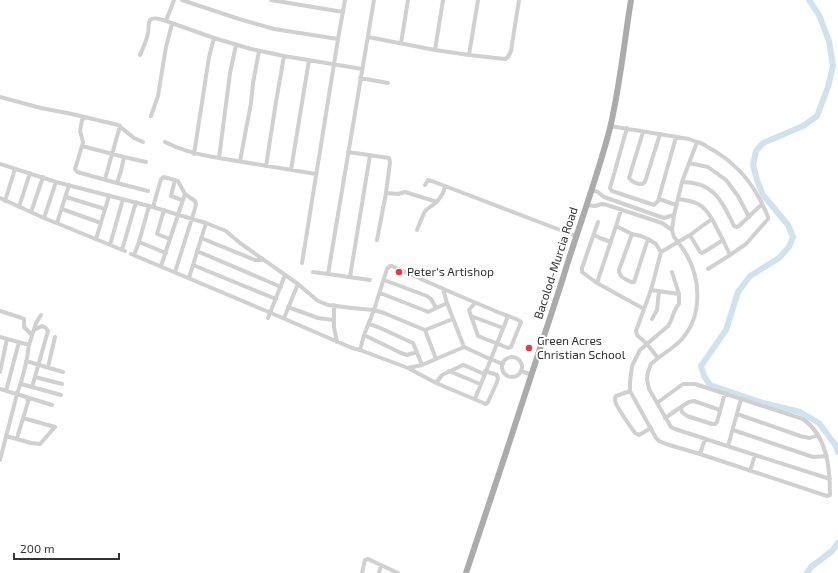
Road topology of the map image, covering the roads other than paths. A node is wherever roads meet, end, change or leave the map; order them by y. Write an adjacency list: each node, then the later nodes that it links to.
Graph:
1 (174, 0): 12 (street)
2 (182, 0): 16 (street)
3 (271, 0): 11 (street)
4 (345, 0): 11 (street)
5 (374, 0): 14 (street)
6 (408, 0): 17 (street)
7 (443, 0): 19 (street)
8 (478, 0): 22 (street)
9 (519, 0): 22 (street)
10 (631, 0): 33 (main road, Bacolod-Murcia Road)
11 (343, 12): 16 (street)
12 (166, 21): 13 (street); 21 (street)
13 (172, 24): 15 (street); 30 (street)
14 (368, 37): 17 (street); 26 (street)
15 (214, 38): 18 (street); 44 (street)
16 (338, 39): 25 (street)
17 (401, 43): 19 (street)
18 (236, 45): 20 (street); 47 (street)
19 (435, 50): 22 (street)
20 (259, 51): 23 (street); 48 (street)
21 (140, 55)
22 (469, 55)
23 (284, 56): 24 (street); 52 (street)
24 (309, 60): 25 (street); 54 (street)
25 (334, 64): 26 (street); 56 (street)
26 (362, 68): 27 (street)
27 (360, 78): 28 (street); 42 (street)
28 (388, 83)
29 (0, 97): 31 (street)
30 (151, 116)
31 (85, 117): 32 (street); 41 (street)
32 (120, 126): 38 (street); 43 (street)
33 (610, 126): 34 (street); 66 (main road, Bacolod-Murcia Road)
34 (627, 128): 35 (street); 75 (street)
35 (643, 132): 36 (street); 36 (street)
36 (660, 134): 37 (street)
37 (676, 137): 40 (street); 75 (street)
38 (143, 142)
39 (165, 142): 44 (street)
40 (696, 142): 50 (street); 81 (street)
41 (82, 146): 43 (street); 58 (street)
42 (348, 152): 45 (street); 137 (street)
43 (112, 154): 46 (street); 58 (street)
44 (194, 154): 47 (street)
45 (370, 155): 68 (street); 139 (street)
46 (124, 157): 49 (street); 61 (street)
47 (219, 158): 48 (street)
48 (240, 161): 52 (street)
49 (146, 162)
50 (689, 163): 62 (street); 96 (street)
51 (0, 164): 53 (street)
52 (266, 166): 54 (street)
53 (15, 169): 55 (street); 76 (street)
54 (291, 170): 56 (street)
55 (30, 173): 57 (street); 85 (street)
56 (316, 174): 130 (street)
57 (43, 177): 60 (street); 92 (street)
58 (105, 179): 61 (street)
59 (175, 180): 69 (street); 77 (street); 84 (street)
60 (56, 182): 63 (street); 97 (street)
61 (117, 182): 67 (street)
62 (682, 182): 73 (street); 96 (street)
63 (69, 185): 70 (street); 71 (street)
64 (425, 185): 65 (street)
65 (445, 186): 79 (street); 112 (street)
66 (592, 190): 80 (street); 82 (main road, Bacolod-Murcia Road)
67 (148, 191)
68 (386, 193): 79 (street); 117 (street)
69 (185, 194): 77 (street); 99 (street)
70 (109, 196): 74 (street); 88 (street)
71 (66, 197): 87 (street); 88 (street)
72 (0, 198): 76 (street)
73 (678, 198): 83 (street); 100 (street)
74 (123, 199): 78 (street); 123 (street)
75 (659, 199): 83 (street)
76 (5, 200): 85 (street)
77 (182, 200): 93 (street)
78 (136, 202): 84 (street); 123 (street)
79 (437, 202): 107 (street)
80 (616, 202): 86 (street); 91 (street)
81 (762, 204): 96 (street); 128 (street)
82 (587, 205): 86 (street); 112 (main road, Bacolod-Murcia Road)
83 (676, 205): 94 (street)
84 (151, 206): 89 (street); 119 (street)
85 (19, 207): 92 (street)
86 (614, 208): 90 (street)
87 (62, 209): 102 (street); 103 (street)
88 (105, 209): 103 (street)
89 (164, 210): 93 (street); 115 (street)
90 (620, 210): 95 (street); 106 (street)
91 (640, 210): 95 (street); 98 (street)
92 (32, 212): 97 (street)
93 (178, 214): 99 (street); 115 (street)
94 (674, 215): 98 (street); 108 (street)
95 (639, 216): 105 (street)
96 (748, 217)
97 (44, 218): 102 (street)
98 (664, 218): 105 (street)
99 (191, 219): 104 (street); 134 (street)
100 (712, 219): 111 (street); 118 (street)
101 (598, 222): 110 (street)
102 (57, 223): 114 (street)
103 (101, 223): 114 (street)
104 (206, 223): 113 (street); 122 (street)
105 (662, 223): 108 (street)
106 (616, 226): 109 (street); 120 (street)
107 (417, 230)
108 (672, 230): 121 (street)
109 (632, 234): 116 (street); 116 (street)
110 (594, 235): 120 (street); 143 (street)
111 (690, 235): 118 (street); 121 (street)
112 (576, 236): 201 (main road, Bacolod-Murcia Road)
113 (201, 238): 124 (street); 125 (street)
114 (96, 239): 123 (street)
115 (170, 239): 127 (street)
116 (648, 239): 126 (street)
117 (377, 240)
118 (723, 240): 128 (street)
119 (139, 242): 127 (street); 132 (street)
120 (611, 242): 143 (street)
121 (678, 242): 126 (street); 186 (street)
122 (240, 243): 125 (street); 129 (street)
123 (110, 245)
124 (197, 251): 131 (street); 145 (street)
125 (233, 252): 129 (street)
126 (661, 252): 147 (street)
127 (166, 253): 132 (street)
128 (730, 255): 133 (street)
129 (264, 260): 138 (street)
130 (302, 263)
131 (193, 265): 140 (street); 151 (street)
132 (161, 266): 134 (street)
133 (708, 269)
134 (175, 272): 140 (street)
135 (313, 272): 137 (street)
136 (672, 272): 150 (street)
137 (328, 274): 139 (street)
138 (286, 275): 144 (street); 145 (street)
139 (350, 277): 141 (street)
140 (189, 278): 160 (street)
141 (370, 280)
142 (384, 280): 146 (street); 149 (street); 156 (street)
143 (597, 283): 157 (street)
144 (298, 284): 154 (street); 155 (street)
145 (281, 287): 151 (street)
146 (443, 289): 152 (street); 153 (street)
147 (652, 290): 148 (street); 157 (street)
148 (659, 291): 150 (street); 166 (street)
149 (380, 292): 156 (street); 158 (street)
150 (679, 294): 181 (street)
151 (276, 299): 160 (street)
152 (475, 302): 162 (street); 163 (street)
153 (447, 303): 156 (street); 167 (street)
154 (334, 305): 158 (street); 168 (street)
155 (288, 307): 165 (street); 168 (street)
156 (436, 308)
157 (644, 309): 181 (street)
158 (374, 310): 169 (street); 172 (street)
159 (0, 311): 173 (street)
160 (271, 313): 164 (street); 165 (street)
161 (41, 315): 171 (street)
162 (471, 316): 170 (street); 180 (street)
163 (508, 316): 170 (street); 180 (street)
164 (268, 318)
165 (284, 318): 179 (street)
166 (652, 318)
167 (453, 319): 172 (street); 183 (street)
168 (333, 320): 179 (street)
169 (368, 324): 174 (street); 185 (street)
170 (503, 328): 180 (street)
171 (34, 330): 173 (street); 192 (street)
172 (425, 330): 188 (street)
173 (32, 334): 182 (street)
174 (364, 335): 184 (street); 185 (street)
175 (0, 337): 177 (street)
176 (55, 337): 194 (street)
177 (8, 339): 178 (street); 187 (street)
178 (19, 342): 182 (street); 210 (street)
179 (336, 342): 184 (street)
180 (497, 343): 189 (street)
181 (647, 344): 186 (street); 212 (street)
182 (29, 345): 190 (street)
183 (464, 347): 188 (street); 189 (street)
184 (360, 350): 195 (street)
185 (417, 352): 193 (street)
186 (658, 358): 219 (street)
187 (1, 359): 197 (street)
188 (436, 359): 193 (street)
189 (490, 359): 191 (street); 200 (street)
190 (26, 361): 192 (street); 205 (street)
191 (503, 364): 196 (street); 196 (street)
192 (37, 365): 194 (street); 202 (street)
193 (422, 365): 195 (street)
194 (48, 368): 198 (street)
195 (408, 368): 204 (street)
196 (521, 371): 201 (street)
197 (0, 372)
198 (63, 372)
199 (450, 372): 200 (street); 204 (street); 207 (street)
200 (485, 373): 207 (street); 217 (street)
201 (532, 375): 243 (main road, Bacolod-Murcia Road)
202 (35, 377): 203 (street); 208 (street)
203 (48, 380): 206 (street); 211 (street)
204 (436, 383): 217 (street)
205 (20, 384): 208 (street); 214 (street)
206 (62, 384)
207 (480, 384): 217 (street)
208 (32, 387): 211 (street)
209 (0, 389): 210 (street)
210 (6, 391): 214 (street)
211 (45, 391): 215 (street)
212 (630, 391): 226 (street); 226 (street)
213 (725, 393): 218 (street); 219 (street); 222 (street)
214 (17, 394): 216 (street); 229 (street)
215 (61, 395)
216 (27, 397): 220 (street); 224 (street)
217 (475, 399)
218 (741, 399): 223 (street); 228 (street)
219 (657, 403): 225 (street)
220 (52, 405)
221 (681, 407): 222 (street); 222 (street); 225 (street)
222 (720, 410)
223 (737, 414): 227 (street); 228 (street)
224 (23, 418): 230 (street); 230 (street)
225 (666, 418): 231 (street)
226 (651, 428): 233 (street)
227 (732, 430): 232 (street); 235 (street)
228 (818, 435): 235 (street)
229 (6, 436): 230 (street); 236 (street)
230 (17, 438)
231 (705, 439): 232 (street); 233 (street)
232 (728, 446): 234 (street)
233 (700, 454): 237 (street)
234 (755, 456): 237 (street); 238 (street)
235 (827, 456): 238 (street)
236 (0, 460)
237 (750, 471): 238 (street)
238 (830, 478)
239 (381, 565): 240 (street); 241 (street); 242 (street)
240 (362, 573)
241 (378, 573)
242 (397, 573)
243 (466, 573)

